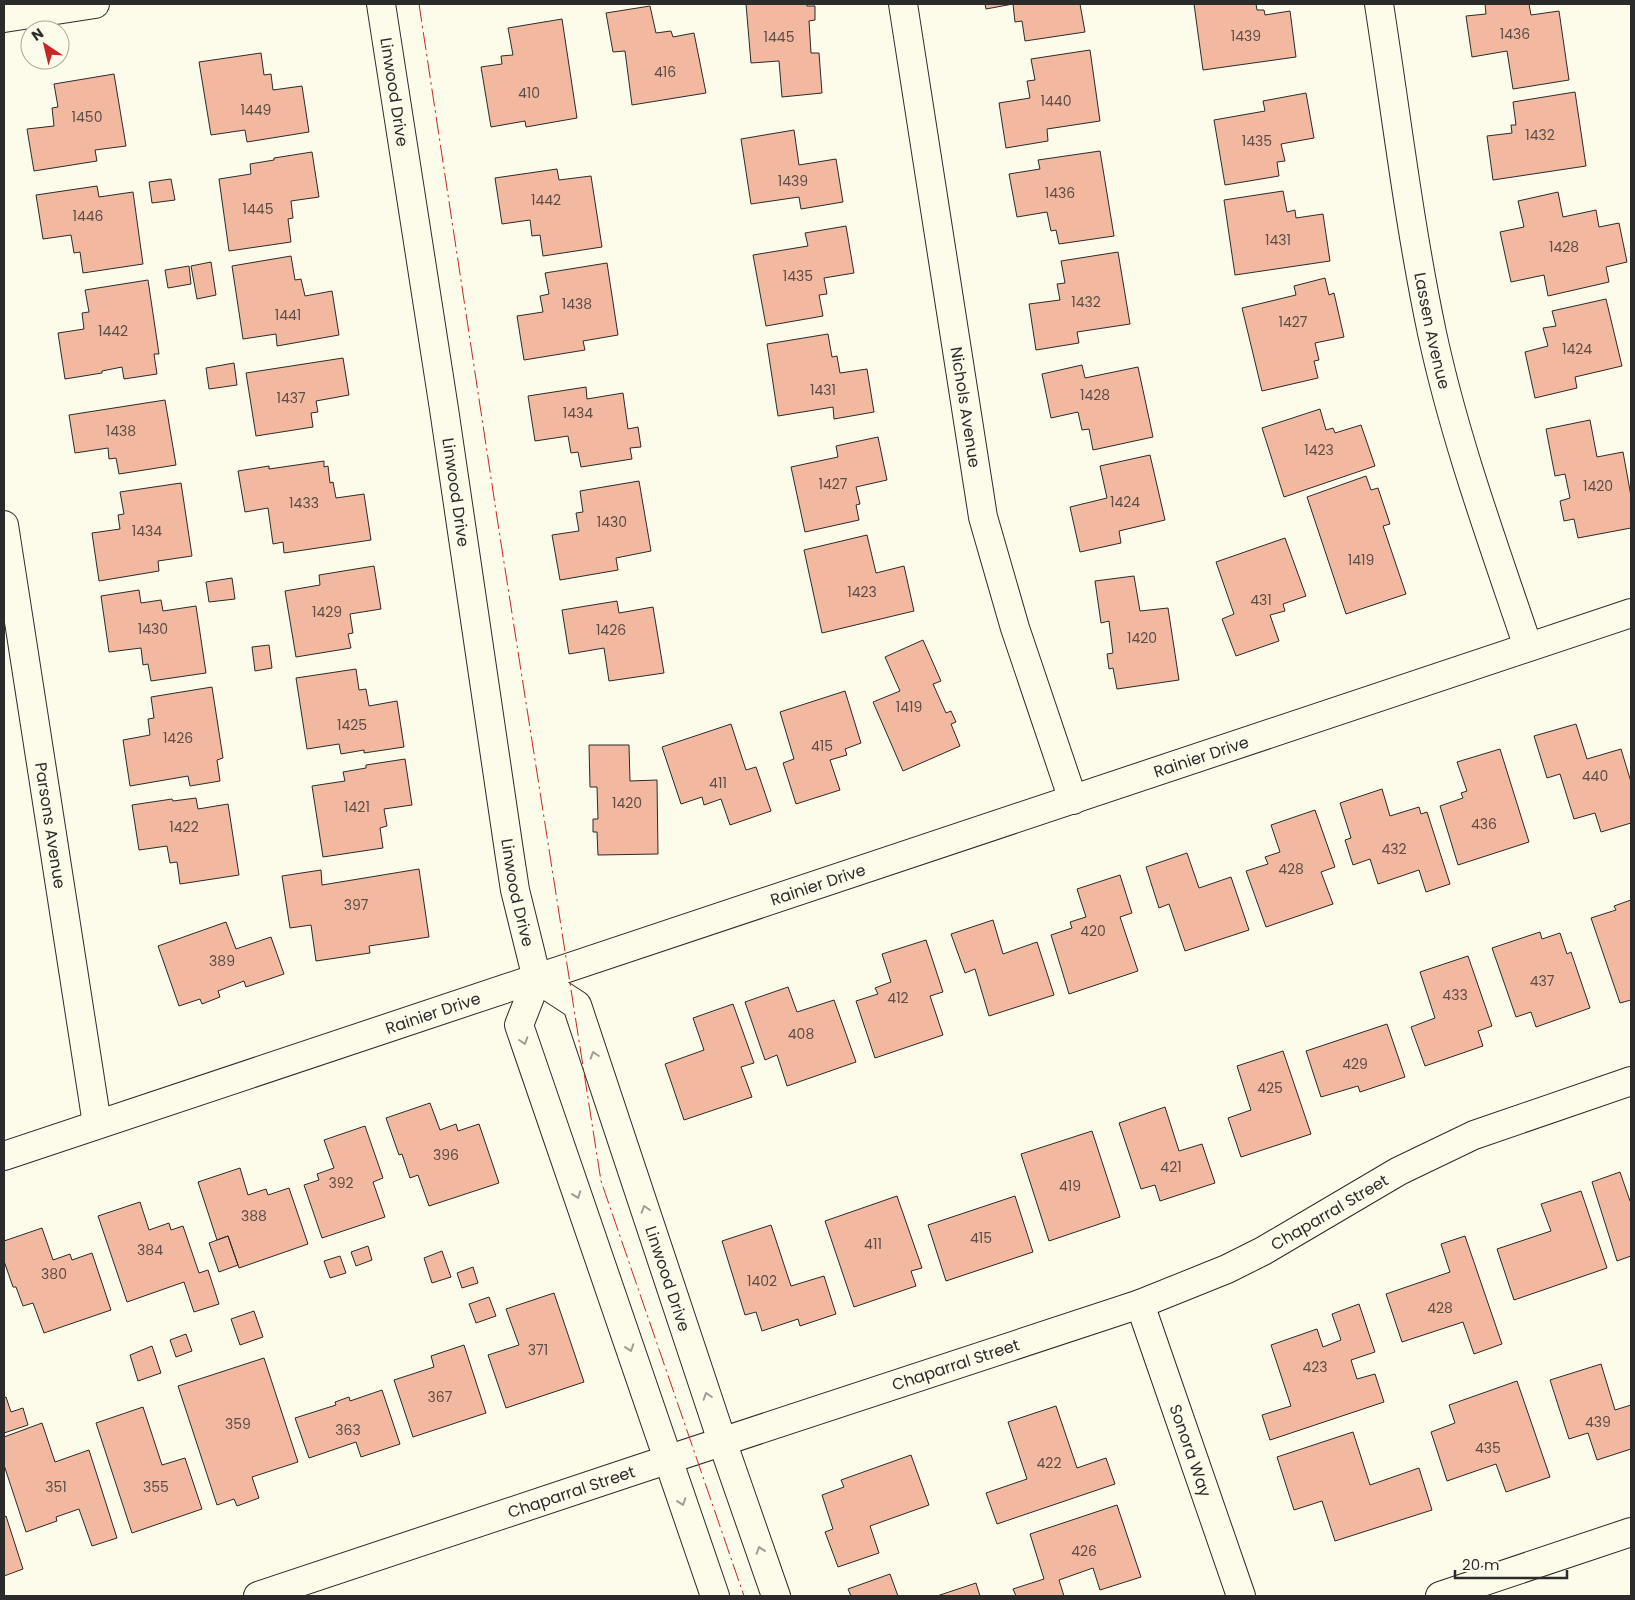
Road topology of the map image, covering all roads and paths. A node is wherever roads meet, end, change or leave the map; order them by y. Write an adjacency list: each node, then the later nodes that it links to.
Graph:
1 (95, 4): 5 (street)
2 (381, 4): 10 (street, Linwood Drive)
3 (903, 4): 9 (street, Nichols Avenue)
4 (1379, 4): 8 (street, Lassen Avenue)
5 (4, 18)
6 (4, 526): 12 (street, Parsons Avenue)
7 (1631, 613): 8 (street, Rainier Drive)
8 (1528, 647): 9 (street, Rainier Drive)
9 (1073, 800): 10 (street, Rainier Drive)
10 (537, 979): 12 (street, Rainier Drive); 15 (street, Linwood Drive, one-way to 10); 16 (street, one-way to 16)
11 (1631, 1081): 14 (street, Chaparral Street)
12 (97, 1124): 13 (street, Rainier Drive)
13 (4, 1156)
14 (1140, 1304): 15 (street, Chaparral Street); 21 (street, Sonora Way)
15 (722, 1441): 16 (street, Chaparral Street); 20 (street, Linwood Drive, one-way to 15)
16 (668, 1460): 18 (street, Chaparral Street); 19 (street, one-way to 19)
17 (1631, 1532): 22 (street)
18 (258, 1596)
19 (714, 1596)
20 (776, 1596)
21 (1241, 1596)
22 (1440, 1596)

